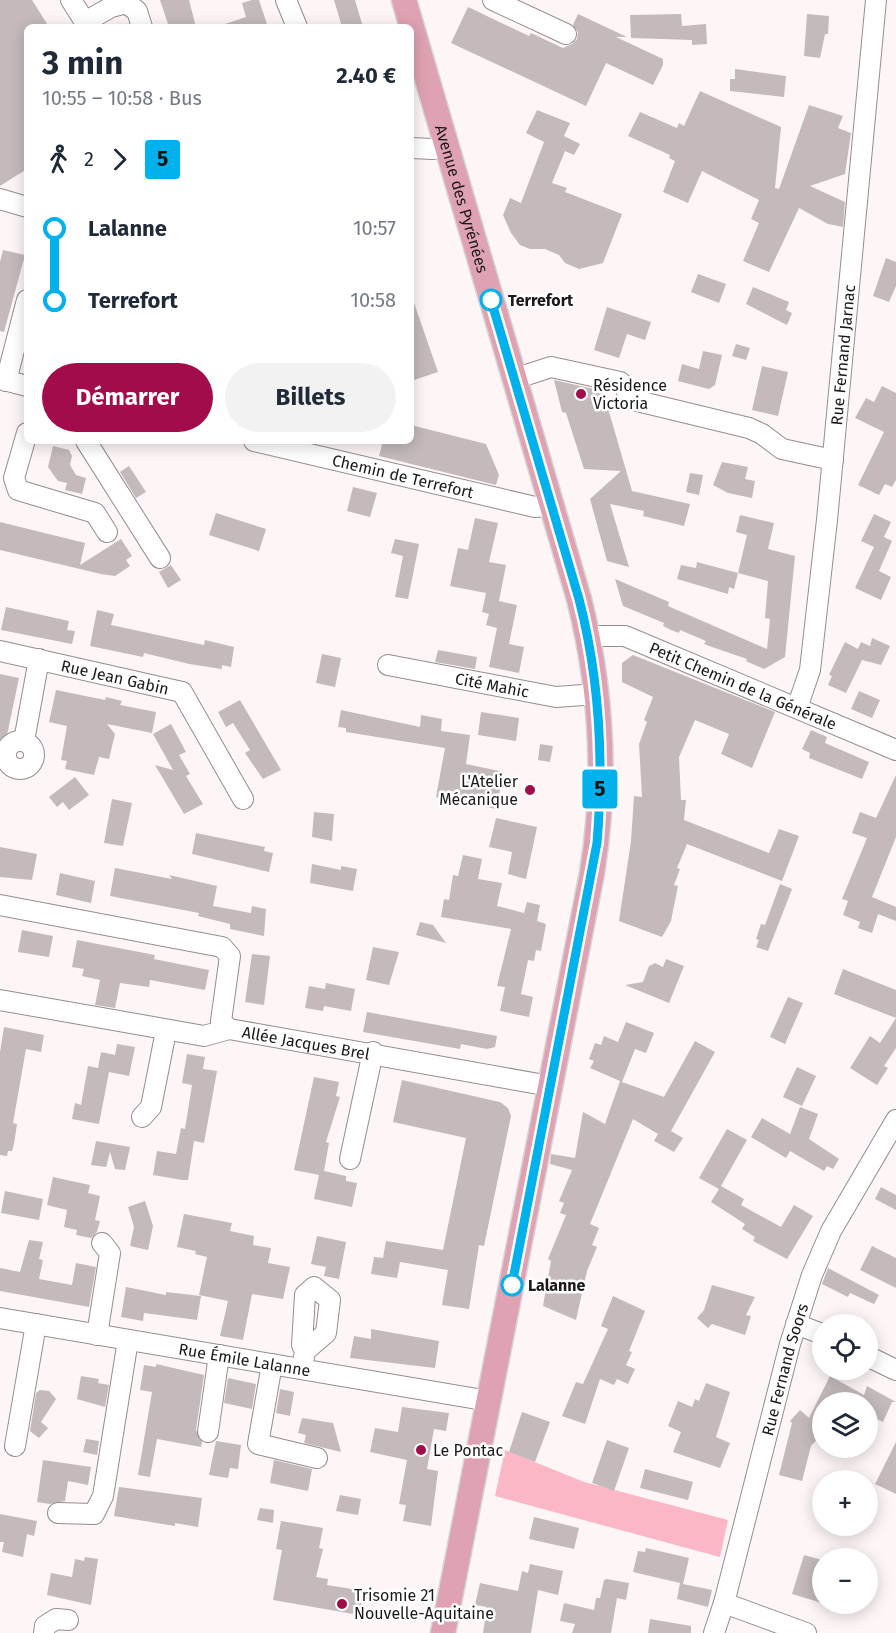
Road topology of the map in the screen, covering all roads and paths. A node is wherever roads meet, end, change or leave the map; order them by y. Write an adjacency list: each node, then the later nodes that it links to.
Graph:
1 (71, 0): 6 (street)
2 (286, 0): 8 (street)
3 (404, 0): 9 (main road, Avenue des Pyrénées)
4 (493, 0): 11 (street)
5 (876, 0): 23 (street, Rue Fernand Jarnac)
6 (87, 24): 7 (street)
7 (141, 24)
8 (296, 24)
9 (411, 24)
10 (414, 33): 12 (main road, Avenue des Pyrénées)
11 (566, 34)
12 (447, 144): 13 (street); 17 (main road, Avenue des Pyrénées)
13 (414, 148)
14 (0, 199): 15 (street)
15 (24, 206)
16 (24, 310): 18 (street)
17 (514, 379): 23 (street); 24 (main road, Avenue des Pyrénées)
18 (3, 380): 19 (street)
19 (24, 385)
20 (24, 443): 25 (street)
21 (88, 444): 26 (street)
22 (267, 444): 24 (street, Chemin de Terrefort)
23 (833, 460): 32 (street, Rue Fernand Jarnac)
24 (551, 506): 27 (main road, Avenue des Pyrénées)
25 (107, 532)
26 (160, 558)
27 (588, 636): 31 (main road, Avenue des Pyrénées); 32 (street, Petit Chemin de la Générale)
28 (0, 651): 29 (street, Rue Jean Gabin)
29 (39, 660): 33 (street); 35 (street, Rue Jean Gabin)
30 (388, 666): 31 (street, Cité Mahic)
31 (597, 694): 41 (main road, Avenue des Pyrénées)
32 (797, 708): 34 (street, Petit Chemin de la Générale)
33 (24, 741)
34 (896, 750)
35 (243, 799)
36 (0, 904): 38 (street, Allée Jacques Brel)
37 (0, 1000): 39 (street)
38 (229, 1029): 39 (street); 40 (street, Allée Jacques Brel)
39 (166, 1030): 42 (street)
40 (373, 1052): 41 (street, Allée Jacques Brel); 44 (street)
41 (550, 1086): 56 (main road, Avenue des Pyrénées)
42 (142, 1118)
43 (896, 1120): 48 (street, Rue Fernand Soors)
44 (350, 1159)
45 (102, 1243): 50 (street)
46 (0, 1318): 47 (street, Rue Émile Lalanne)
47 (36, 1324): 50 (street, Rue Émile Lalanne); 58 (street)
48 (796, 1324): 49 (street); 61 (street, Rue Fernand Soors)
49 (812, 1330)
50 (97, 1335): 51 (street, Rue Émile Lalanne)
51 (128, 1340): 52 (street, Rue Émile Lalanne); 60 (street)
52 (219, 1355): 54 (street, Rue Émile Lalanne); 57 (street)
53 (878, 1361): 55 (street)
54 (272, 1364): 56 (street, Rue Émile Lalanne); 59 (street)
55 (896, 1370)
56 (489, 1401): 64 (main road, Avenue des Pyrénées)
57 (208, 1432)
58 (15, 1446)
59 (316, 1458)
60 (58, 1513)
61 (724, 1603): 65 (street, Rue Fernand Soors); 66 (street)
62 (68, 1620): 63 (street)
63 (44, 1633)
64 (443, 1633)
65 (714, 1633)
66 (806, 1633)

